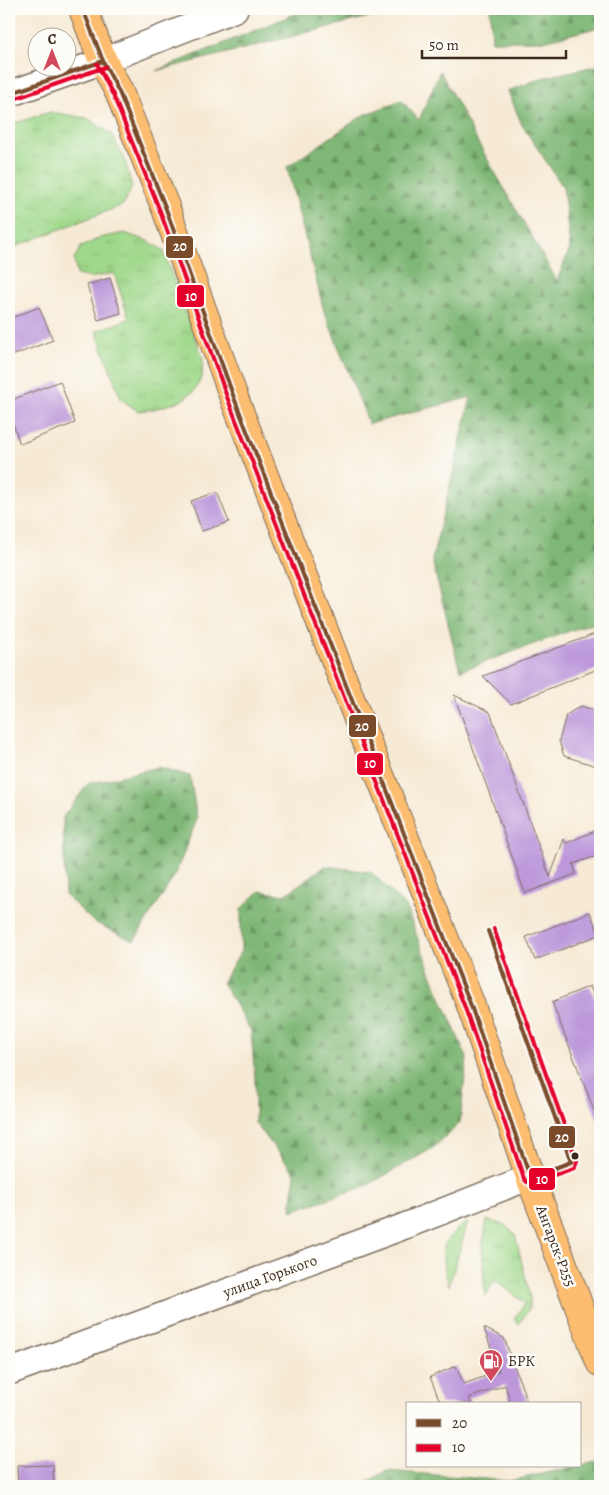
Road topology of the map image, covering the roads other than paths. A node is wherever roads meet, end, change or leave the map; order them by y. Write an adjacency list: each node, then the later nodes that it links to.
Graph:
1 (83, 9): 3 (main road, Ангарск-Р255)
2 (235, 9): 3 (street)
3 (103, 61): 4 (street); 5 (main road, Ангарск-Р255)
4 (9, 94)
5 (530, 1177): 6 (main road, Ангарск-Р255); 7 (street, улица Горького)
6 (600, 1362)
7 (9, 1372)

